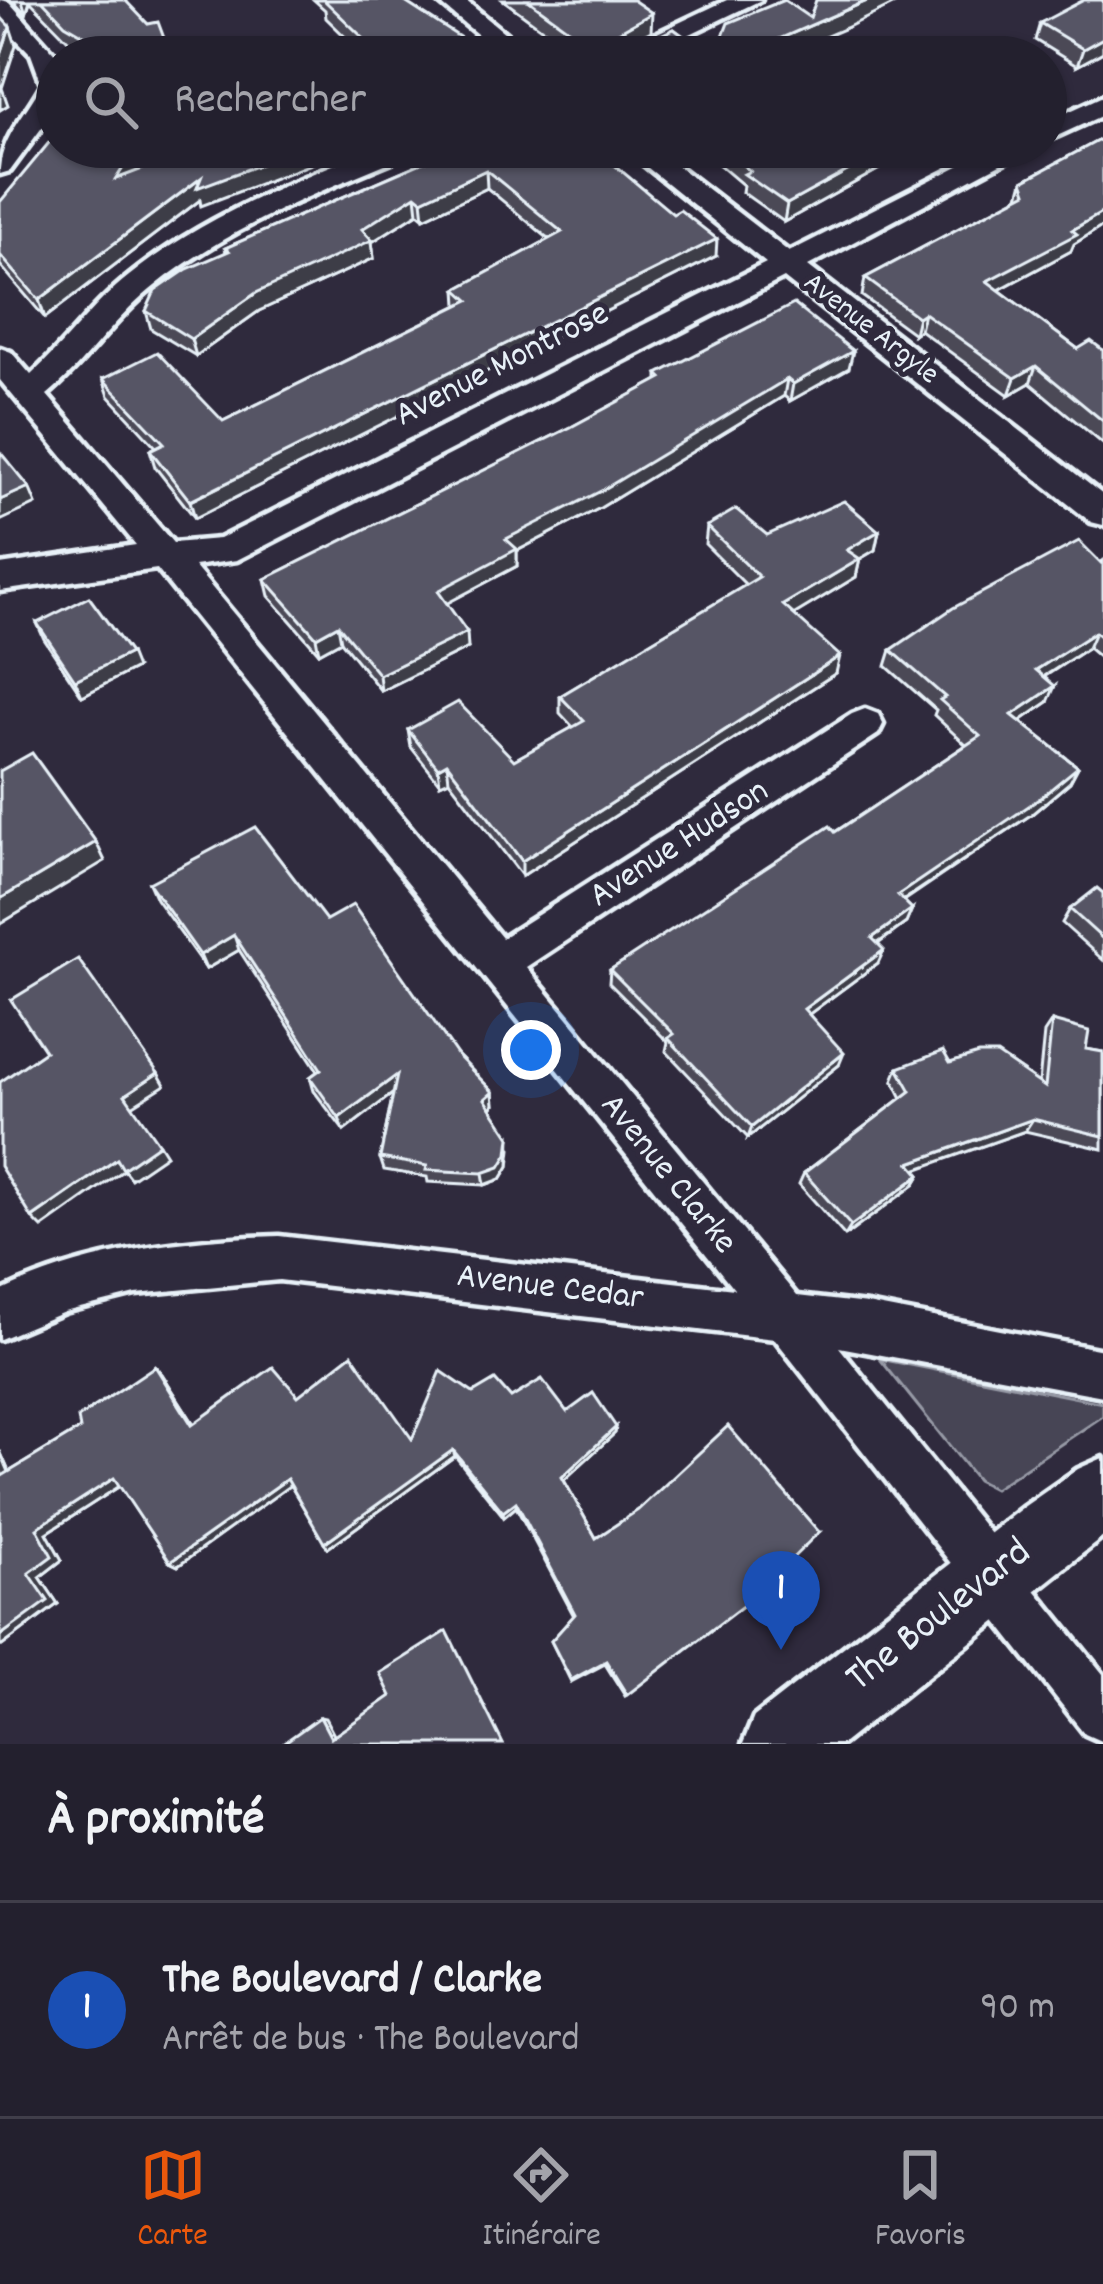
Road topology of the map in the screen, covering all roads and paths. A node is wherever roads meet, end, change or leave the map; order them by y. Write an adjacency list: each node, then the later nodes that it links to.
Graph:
1 (448, 0): 4 (street)
2 (748, 0): 5 (street)
3 (0, 7): 6 (street)
4 (494, 36)
5 (667, 36)
6 (36, 44)
7 (1103, 104): 9 (street)
8 (36, 120): 10 (street)
9 (1067, 122)
10 (0, 165)
11 (355, 168): 16 (street)
12 (663, 168): 14 (street, Avenue Argyle)
13 (977, 168): 14 (street, Avenue Montrose)
14 (787, 265): 17 (street, Avenue Argyle); 18 (street, Avenue Montrose)
15 (0, 359): 16 (street, Avenue Clarke)
16 (28, 394): 18 (street, Avenue Clarke)
17 (1103, 513)
18 (166, 558): 19 (street, Avenue Montrose); 21 (street, Avenue Clarke)
19 (0, 578)
20 (865, 724): 21 (street, Avenue Hudson)
21 (495, 965): 23 (street, Avenue Clarke)
22 (3, 1305): 23 (street, Avenue Cedar)
23 (786, 1317): 24 (street, Avenue Cedar); 26 (street, Avenue Clarke)
24 (1103, 1373)
25 (1103, 1494): 26 (main road, The Boulevard)
26 (995, 1576): 27 (street, Avenue Clarke); 28 (main road, The Boulevard)
27 (1103, 1716)
28 (781, 1744)

